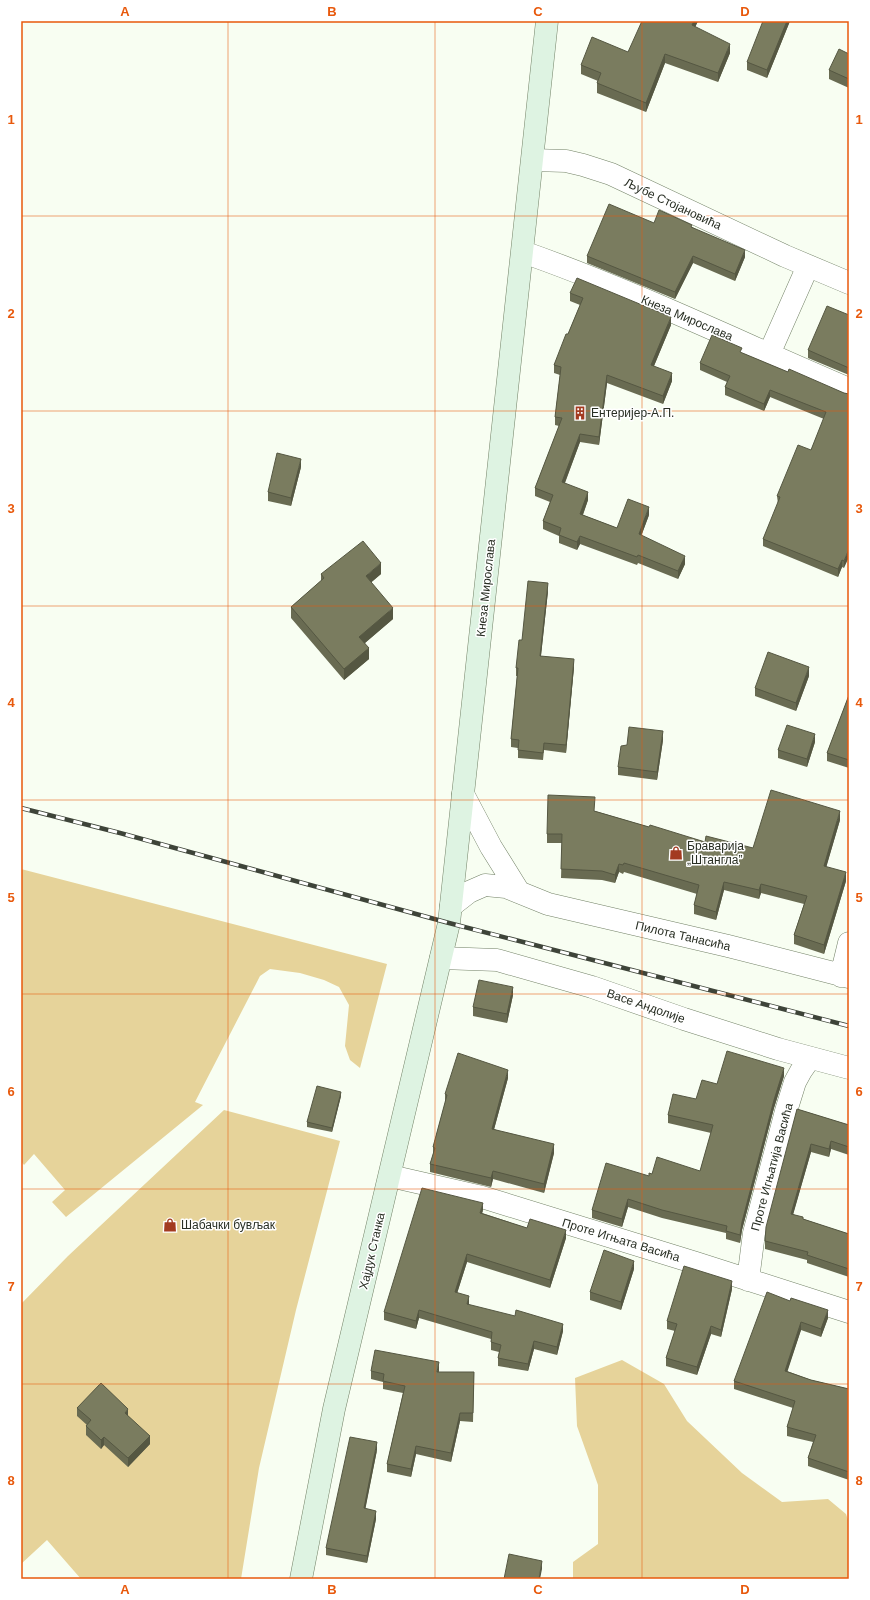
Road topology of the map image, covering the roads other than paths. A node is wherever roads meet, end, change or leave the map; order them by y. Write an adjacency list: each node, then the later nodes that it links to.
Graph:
1 (547, 21): 2 (street, Кнеза Мирослава)
2 (533, 160): 3 (street, Кнеза Мирослава); 4 (street, Љубе Стојановића)
3 (523, 252): 6 (street, Кнеза Мирослава); 8 (street, Кнеза Мирослава)
4 (808, 266): 5 (street, Љубе Стојановића); 6 (street)
5 (849, 283)
6 (769, 354): 7 (street, Кнеза Мирослава)
7 (849, 389)
8 (463, 794): 9 (street); 10 (street, Кнеза Мирослава)
9 (519, 892): 10 (street, Пилота Танасића); 13 (street, Пилота Танасића)
10 (450, 915): 12 (street, Хајдук Станка)
11 (849, 944): 13 (street)
12 (441, 958): 14 (street, Васе Андолије); 16 (street, Хајдук Станка)
13 (845, 976)
14 (810, 1058): 15 (street, Васе Андолије); 17 (street, Проте Игњатија Васића)
15 (849, 1068)
16 (390, 1176): 17 (street, Проте Игњата Васића); 19 (street, Хајдук Станка)
17 (748, 1280): 18 (street, Проте Игњата Васића)
18 (849, 1312)
19 (301, 1579)

